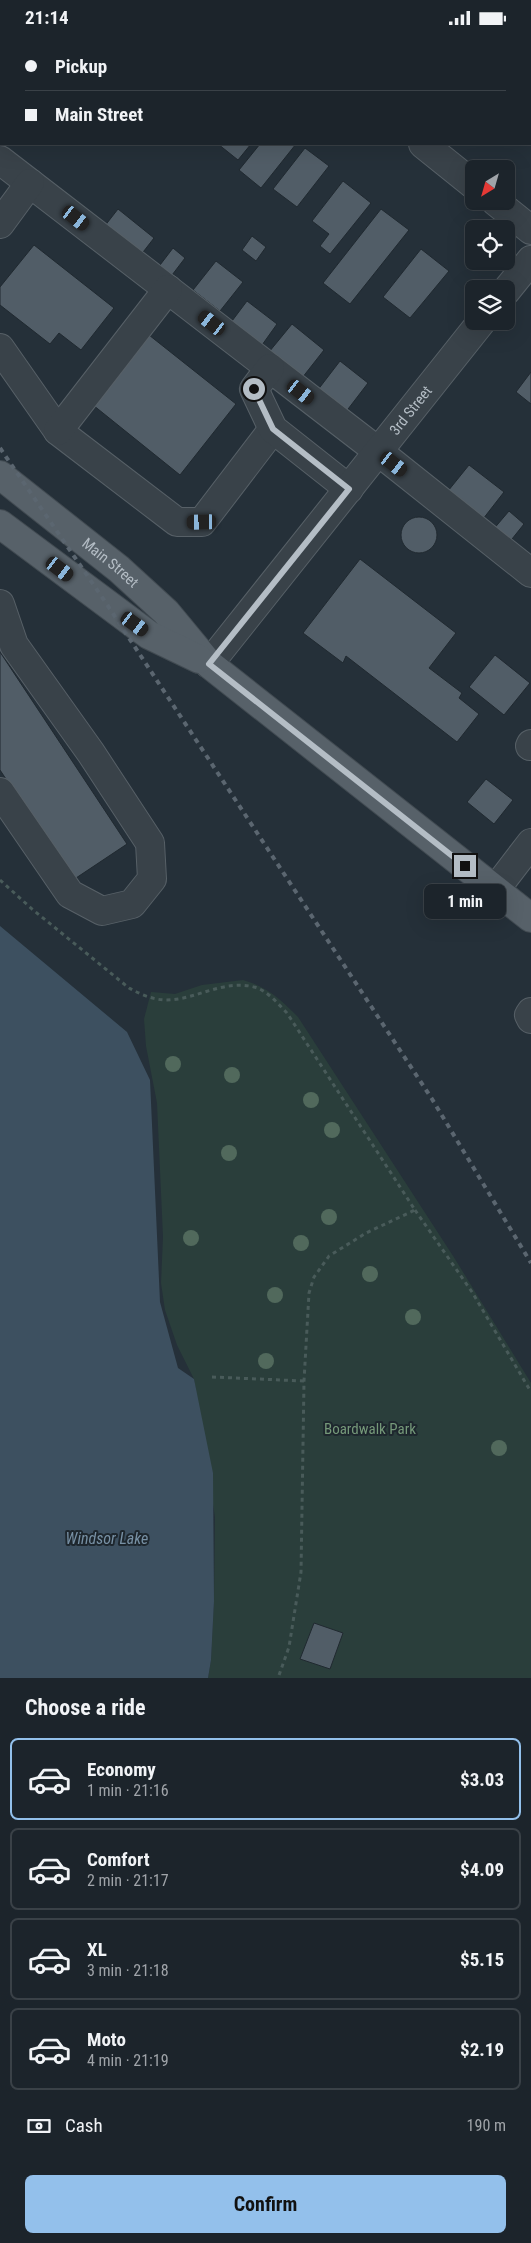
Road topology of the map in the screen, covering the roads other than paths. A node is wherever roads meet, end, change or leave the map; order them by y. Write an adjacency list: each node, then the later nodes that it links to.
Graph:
1 (423, 145): 3 (street)
2 (0, 160): 4 (street)
3 (465, 178)
4 (30, 183): 6 (street); 10 (street)
5 (506, 210): 7 (street)
6 (0, 224)
7 (531, 230)
8 (531, 260): 9 (street)
9 (515, 280)
10 (168, 289): 13 (street); 15 (street)
11 (475, 330): 16 (street, 3rd Street)
12 (0, 348): 15 (street)
13 (270, 368): 14 (street); 16 (street)
14 (273, 429): 15 (street); 18 (street)
15 (58, 431)
16 (378, 451): 18 (street, 3rd Street); 20 (street)
17 (0, 475): 22 (main road, Main Street)
18 (349, 489): 22 (street, 3rd Street)
19 (0, 524): 22 (main road, Main Street)
20 (531, 573)
21 (0, 604): 23 (street)
22 (209, 664): 25 (main road, Main Street)
23 (0, 792)
24 (531, 843): 25 (street)
25 (495, 889): 26 (main road, Main Street)
26 (531, 918)
27 (531, 1012): 28 (street)
28 (531, 1019)

